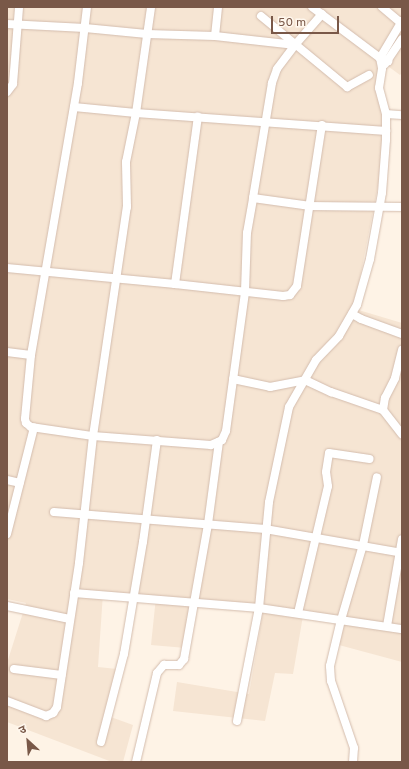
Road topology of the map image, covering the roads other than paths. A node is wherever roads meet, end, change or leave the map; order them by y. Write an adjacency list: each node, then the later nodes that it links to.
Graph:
1 (19, 7): 11 (street)
2 (87, 7): 12 (street)
3 (151, 7): 13 (street)
4 (218, 7): 15 (street)
5 (312, 7): 7 (street)
6 (382, 7): 9 (street)
7 (322, 14): 17 (street); 18 (street)
8 (261, 16): 17 (street)
9 (401, 22): 14 (street)
10 (7, 24): 11 (street)
11 (16, 25): 12 (street); 20 (street)
12 (85, 28): 13 (street); 21 (street)
13 (147, 34): 15 (street); 22 (street)
14 (394, 34): 16 (street); 18 (street)
15 (215, 36): 17 (street)
16 (402, 39): 18 (street)
17 (295, 45): 19 (street); 26 (street)
18 (384, 59): 23 (street)
19 (369, 75)
20 (7, 92)
21 (74, 107): 22 (street); 34 (street)
22 (136, 113): 25 (street); 35 (street)
23 (386, 114): 24 (street); 28 (street)
24 (402, 115)
25 (198, 117): 26 (street); 36 (street)
26 (266, 121): 27 (street); 29 (street)
27 (322, 125): 28 (street); 30 (street)
28 (386, 130): 31 (street)
29 (253, 198): 30 (street); 37 (street)
30 (310, 206): 31 (street); 37 (street)
31 (380, 206): 32 (street); 38 (street)
32 (402, 207)
33 (7, 268): 34 (street)
34 (45, 272): 35 (street); 42 (street)
35 (116, 278): 36 (street); 48 (street)
36 (176, 284): 37 (street)
37 (245, 292): 43 (street)
38 (352, 314): 39 (street); 44 (street)
39 (402, 334)
40 (402, 350): 45 (street)
41 (7, 352): 42 (street)
42 (31, 354): 46 (street)
43 (233, 379): 44 (street); 50 (street)
44 (305, 380): 45 (street); 59 (street)
45 (383, 410): 47 (street)
46 (34, 427): 48 (street); 54 (street)
47 (402, 434)
48 (94, 436): 49 (street); 56 (street)
49 (157, 440): 50 (street); 57 (street)
50 (219, 442): 58 (street)
51 (370, 459): 61 (street)
52 (377, 477): 63 (street)
53 (7, 480): 54 (street)
54 (20, 483): 60 (street)
55 (54, 512): 56 (street)
56 (85, 514): 57 (street); 65 (street)
57 (146, 519): 58 (street); 66 (street)
58 (208, 524): 59 (street); 67 (street)
59 (265, 529): 61 (street); 69 (street)
60 (7, 534)
61 (316, 536): 63 (street); 70 (street)
62 (402, 539): 64 (street)
63 (362, 545): 64 (street); 72 (street)
64 (401, 552): 73 (street)
65 (74, 593): 66 (street); 71 (street)
66 (132, 598): 67 (street); 79 (street)
67 (194, 603): 69 (street); 80 (street)
68 (7, 606): 71 (street)
69 (259, 608): 70 (street); 78 (street)
70 (298, 613): 72 (street)
71 (70, 619): 76 (street)
72 (341, 620): 73 (street); 81 (street)
73 (387, 626): 74 (street)
74 (402, 629)
75 (14, 669): 76 (street)
76 (62, 675): 77 (street)
77 (7, 701)
78 (237, 721)
79 (101, 742)
80 (136, 762)
81 (353, 762)

